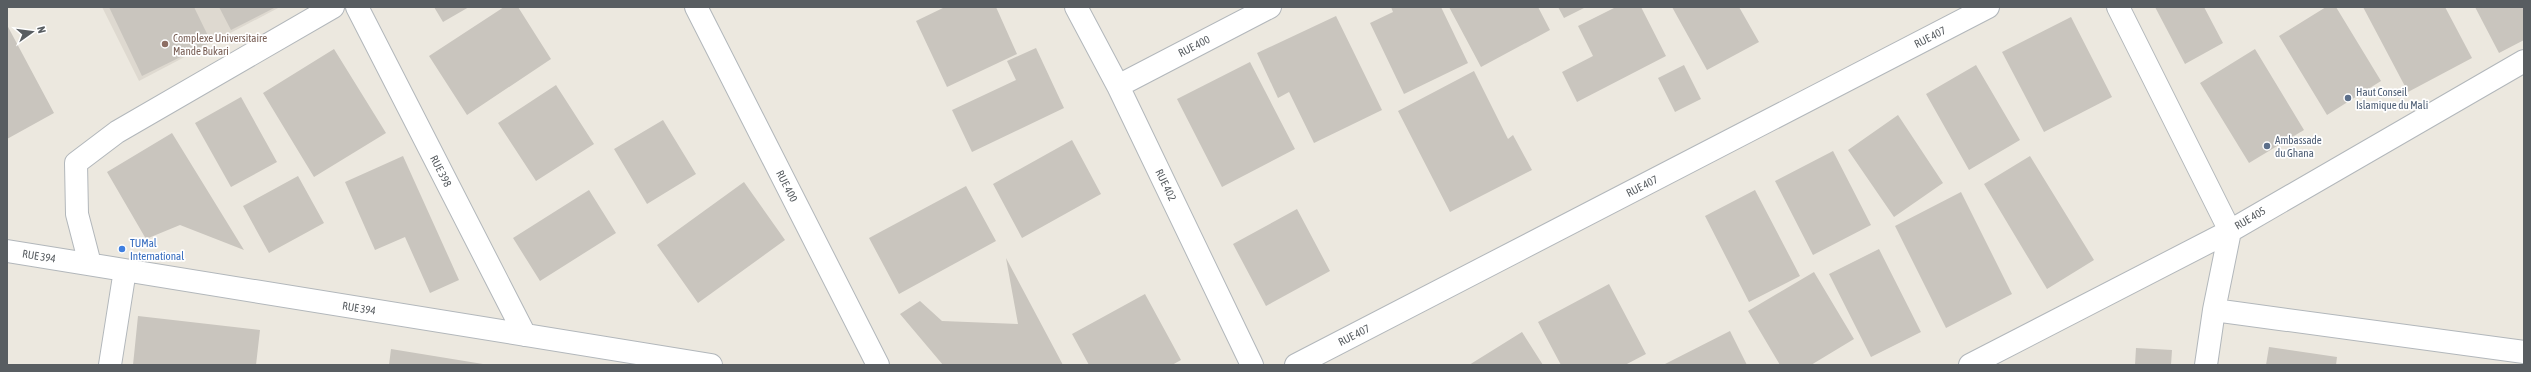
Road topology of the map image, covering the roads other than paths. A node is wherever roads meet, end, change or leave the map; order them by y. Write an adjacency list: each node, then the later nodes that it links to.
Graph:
1 (333, 7): 12 (street)
2 (357, 7): 15 (street, RUE 398)
3 (696, 7): 19 (street, RUE 400)
4 (1076, 7): 9 (street, RUE 402)
5 (1270, 7): 9 (street, RUE 400)
6 (1988, 7): 21 (street, RUE 407)
7 (2118, 7): 10 (street)
8 (2524, 60): 10 (street, RUE 405)
9 (1118, 86): 20 (street, RUE 402)
10 (2230, 230): 14 (street); 22 (street, RUE 405)
11 (7, 251): 12 (street, RUE 394)
12 (90, 264): 13 (street, RUE 394)
13 (125, 270): 15 (street, RUE 394); 17 (street)
14 (2214, 310): 16 (street); 23 (street)
15 (525, 335): 18 (street, RUE 394)
16 (2524, 352)
17 (110, 365)
18 (711, 365)
19 (878, 365)
20 (1252, 365)
21 (1296, 365)
22 (1970, 365)
23 (2206, 365)

